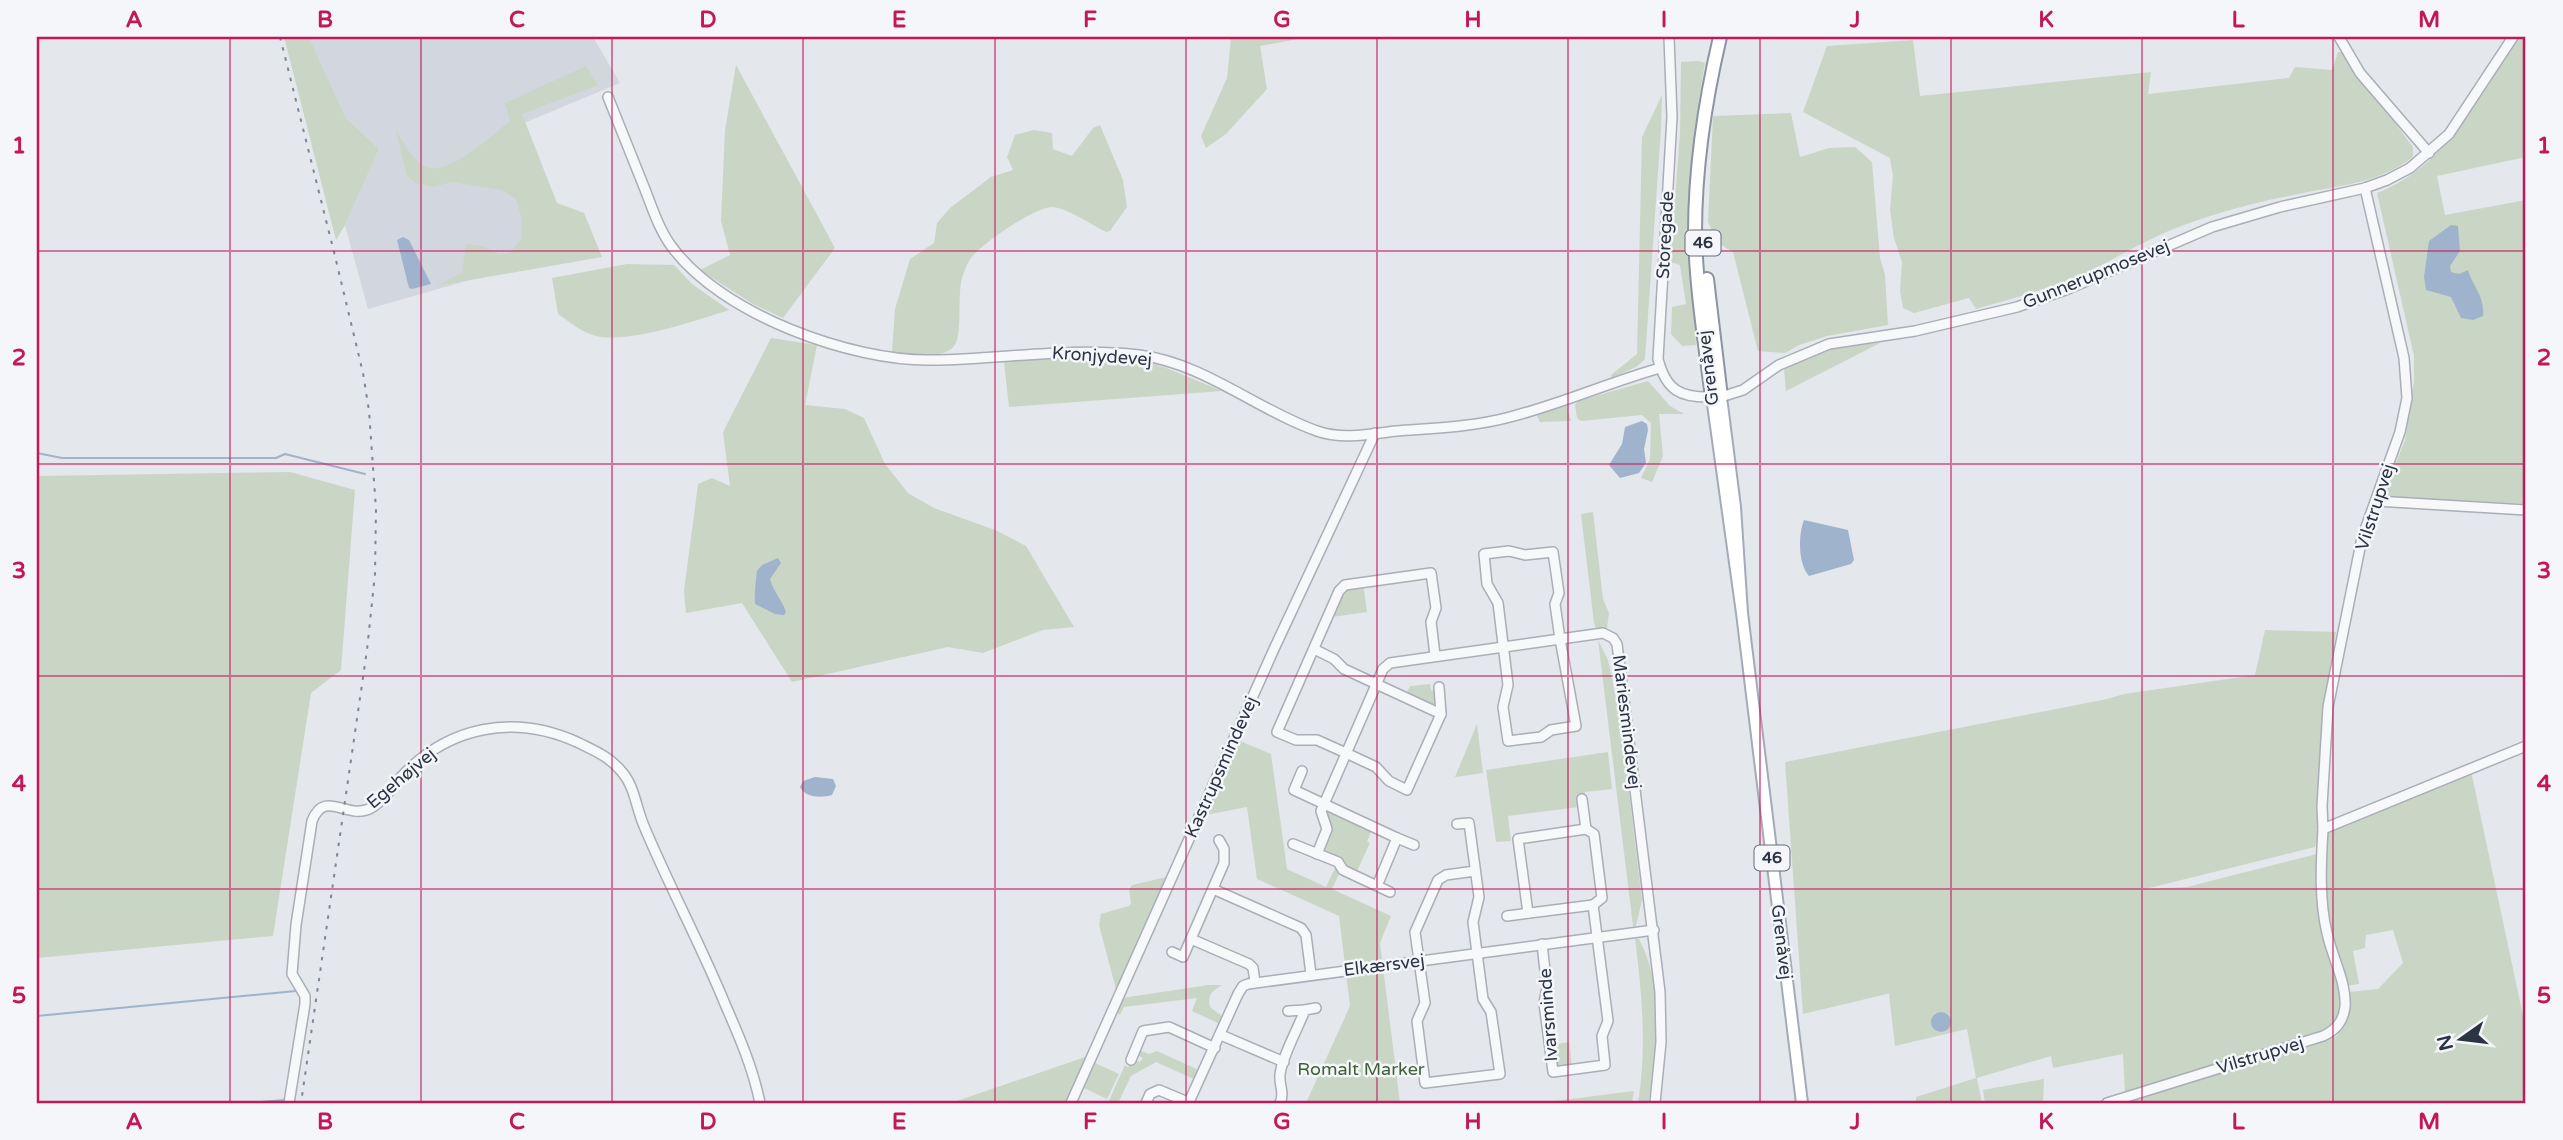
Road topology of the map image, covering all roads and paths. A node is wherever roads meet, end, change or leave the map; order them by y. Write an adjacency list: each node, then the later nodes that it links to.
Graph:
1 (1669, 37): 8 (street, Storegade)
2 (1720, 37): 9 (highway, Grenåvej / 46)
3 (2339, 37): 6 (street)
4 (2514, 37): 6 (street, Gunnerupmosevej)
5 (607, 97): 10 (street, Kronjydevej)
6 (2429, 153): 7 (street, Gunnerupmosevej)
7 (2365, 188): 9 (street, Gunnerupmosevej); 11 (street, Vilstrupvej)
8 (1660, 368): 9 (street); 10 (street, Kronjydevej)
9 (1717, 397): 61 (main road, Grenåvej / 46)
10 (1375, 433): 56 (street, Kastrupsmindevej)
11 (2376, 501): 12 (street); 27 (street, Vilstrupvej)
12 (2526, 510)
13 (1560, 639): 14 (street, Mariesmindevej); 14 (street); 14 (street); 40 (street, Mariesmindevej)
14 (1503, 646): 16 (street, Mariesmindevej)
15 (1314, 649): 16 (street); 17 (street); 21 (street)
16 (1434, 655): 17 (street, Mariesmindevej)
17 (1377, 684): 19 (street); 21 (street, Mariesmindevej)
18 (1439, 687): 19 (street)
19 (1441, 714): 21 (street)
20 (2526, 746): 27 (street)
21 (1346, 753): 24 (street, Mariesmindevej)
22 (1302, 771): 24 (street)
23 (1582, 799): 26 (street)
24 (1324, 803): 28 (street); 32 (street)
25 (1457, 824): 33 (street)
26 (1586, 829): 37 (street); 38 (street)
27 (2323, 829): 62 (street, Vilstrupvej)
28 (1397, 838): 31 (street); 34 (street)
29 (1219, 840): 35 (street)
30 (1293, 844): 32 (street)
31 (1414, 845)
32 (1317, 853): 34 (street)
33 (1475, 871): 45 (street); 46 (street)
34 (1377, 886): 36 (street)
35 (1213, 889): 42 (street); 47 (street)
36 (1390, 892)
37 (1593, 905): 38 (street); 41 (street)
38 (1528, 913): 39 (street)
39 (1507, 916)
40 (1654, 930): 41 (street, Elkærsvej); 60 (street, Mariesmindevej)
41 (1598, 937): 43 (street, Elkærsvej); 43 (street, Ivarsminde)
42 (1191, 939): 44 (street); 48 (street)
43 (1542, 944): 45 (street, Elkærsvej)
44 (1172, 952)
45 (1477, 953): 46 (street, Elkærsvej); 46 (street)
46 (1419, 960): 47 (street, Elkærsvej)
47 (1311, 974): 48 (street, Elkærsvej)
48 (1255, 982): 50 (street)
49 (1288, 1011): 53 (street)
50 (1220, 1035): 51 (street); 53 (street)
51 (1215, 1048): 52 (street); 58 (street)
52 (1131, 1060)
53 (1284, 1062): 59 (street)
54 (289, 1103): 55 (street, Egehøjvej)
55 (760, 1103)
56 (1071, 1103)
57 (1146, 1103): 58 (street)
58 (1189, 1103)
59 (1279, 1103)
60 (1655, 1103)
61 (1802, 1103)
62 (2107, 1103)

